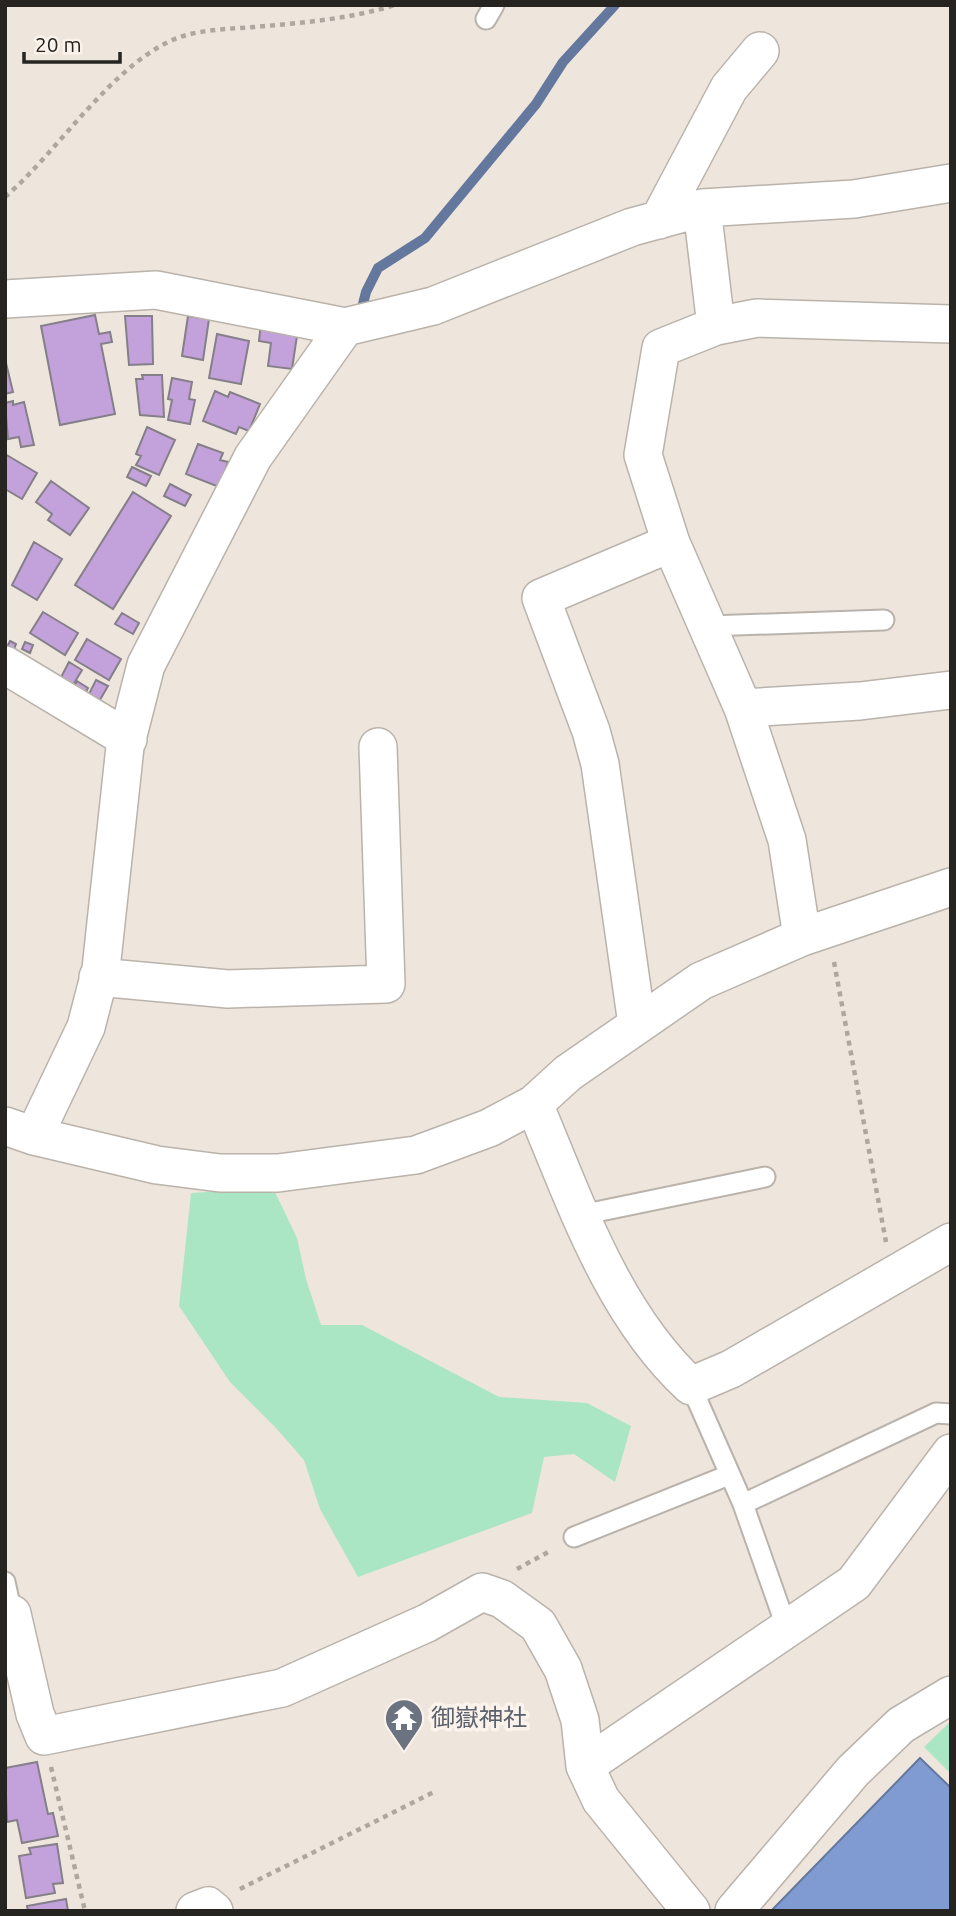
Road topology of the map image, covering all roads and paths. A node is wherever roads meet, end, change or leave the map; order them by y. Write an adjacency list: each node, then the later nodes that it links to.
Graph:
1 (395, 5): 4 (path)
2 (760, 51): 6 (street)
3 (951, 183): 5 (street)
4 (5, 197)
5 (702, 208): 6 (street); 9 (street)
6 (659, 220): 10 (street)
7 (5, 299): 10 (street)
8 (951, 324): 9 (street)
9 (716, 326): 11 (street)
10 (345, 327): 17 (street)
11 (671, 543): 13 (street); 22 (street)
12 (884, 620): 13 (lane)
13 (709, 626): 16 (street)
14 (8, 672): 17 (street)
15 (951, 690): 16 (street)
16 (743, 708): 20 (street)
17 (128, 739): 21 (street)
18 (378, 747): 21 (street)
19 (951, 887): 20 (street)
20 (815, 933): 22 (street); 28 (path)
21 (98, 977): 24 (street)
22 (637, 1024): 23 (street)
23 (534, 1104): 24 (street); 26 (street)
24 (20, 1131)
25 (765, 1177): 26 (lane)
26 (581, 1215): 29 (street)
27 (951, 1242): 28 (street)
28 (892, 1274): 29 (street)
29 (691, 1386): 32 (lane)
30 (951, 1414): 33 (lane)
31 (951, 1453): 37 (street)
32 (729, 1475): 33 (lane); 34 (lane)
33 (743, 1504): 37 (lane)
34 (574, 1538): 35 (path)
35 (491, 1585): 39 (street); 40 (street)
36 (7, 1603): 39 (street)
37 (788, 1629): 40 (street)
38 (951, 1695): 47 (street)
39 (44, 1735): 43 (path)
40 (585, 1766): 46 (street)
41 (436, 1791): 42 (path)
42 (276, 1871)
43 (85, 1911)
44 (195, 1911): 45 (street)
45 (214, 1911)
46 (691, 1911)
47 (734, 1911)

